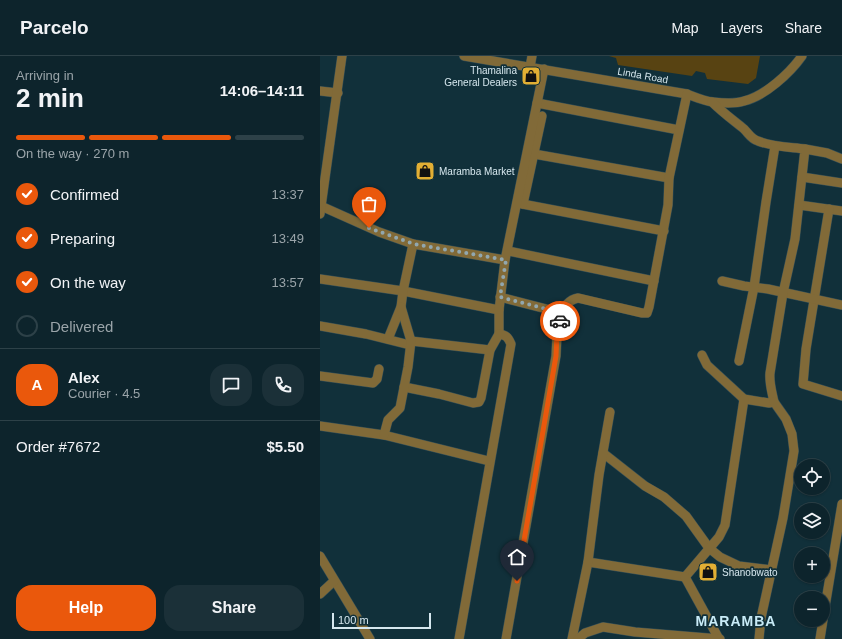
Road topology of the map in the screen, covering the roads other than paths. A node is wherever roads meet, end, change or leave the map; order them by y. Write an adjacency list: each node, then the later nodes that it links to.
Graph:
1 (342, 56): 8 (street)
2 (464, 56): 5 (street, Linda Road)
3 (532, 56): 5 (street)
4 (802, 56): 10 (street, Linda Road)
5 (530, 67): 6 (street, Linda Road)
6 (544, 69): 9 (street, Linda Road); 11 (street)
7 (320, 91): 8 (street)
8 (338, 93): 24 (street)
9 (686, 94): 10 (street, Linda Road); 13 (street)
10 (712, 102): 14 (street)
11 (537, 103): 13 (street); 21 (street)
12 (542, 116): 16 (street)
13 (679, 130): 19 (street)
14 (775, 146): 15 (street); 32 (street)
15 (805, 149): 17 (street); 18 (street)
16 (534, 154): 19 (street); 21 (street)
17 (842, 159)
18 (802, 177): 20 (street); 22 (street)
19 (669, 178): 26 (street)
20 (842, 183)
21 (520, 204): 26 (street); 28 (street)
22 (799, 205): 23 (street); 34 (street)
23 (828, 209): 25 (street); 36 (street)
24 (320, 210): 27 (street)
25 (842, 211)
26 (664, 231): 30 (street)
27 (414, 244): 28 (street); 33 (street)
28 (507, 256): 30 (street); 35 (street)
29 (320, 279): 33 (street)
30 (654, 281): 40 (street)
31 (722, 281): 32 (street)
32 (754, 287): 34 (street); 47 (street)
33 (403, 290): 38 (street); 39 (street)
34 (783, 293): 36 (street); 53 (street)
35 (500, 297): 39 (street); 40 (street)
36 (814, 298): 37 (street); 51 (street)
37 (842, 305)
38 (401, 307): 43 (street); 44 (street)
39 (499, 310): 42 (street)
40 (562, 313): 72 (street)
41 (320, 326): 43 (street)
42 (499, 334): 45 (street); 58 (street)
43 (388, 339): 44 (street)
44 (410, 343): 45 (street); 50 (street)
45 (490, 350): 50 (street)
46 (702, 355): 52 (street)
47 (739, 361)
48 (379, 369): 49 (street)
49 (320, 376)
50 (404, 387): 56 (street)
51 (842, 396)
52 (744, 399): 53 (street); 60 (street)
53 (774, 402): 63 (street)
54 (610, 412): 57 (street)
55 (320, 426): 56 (street)
56 (384, 436): 58 (street)
57 (603, 453): 60 (street); 62 (street)
58 (489, 461): 71 (street)
59 (842, 504): 66 (street)
60 (709, 548): 63 (street); 64 (street)
61 (320, 556): 65 (street)
62 (588, 562): 64 (street); 73 (street)
63 (772, 570): 76 (street)
64 (685, 577): 75 (street)
65 (334, 581): 67 (street); 70 (street)
66 (828, 591)
67 (320, 594)
68 (822, 627): 77 (street)
69 (634, 635): 74 (street); 75 (street)
70 (370, 639)
71 (459, 639)
72 (506, 639)
73 (572, 639)
74 (578, 639)
75 (720, 639)
76 (759, 639)
77 (820, 639)

